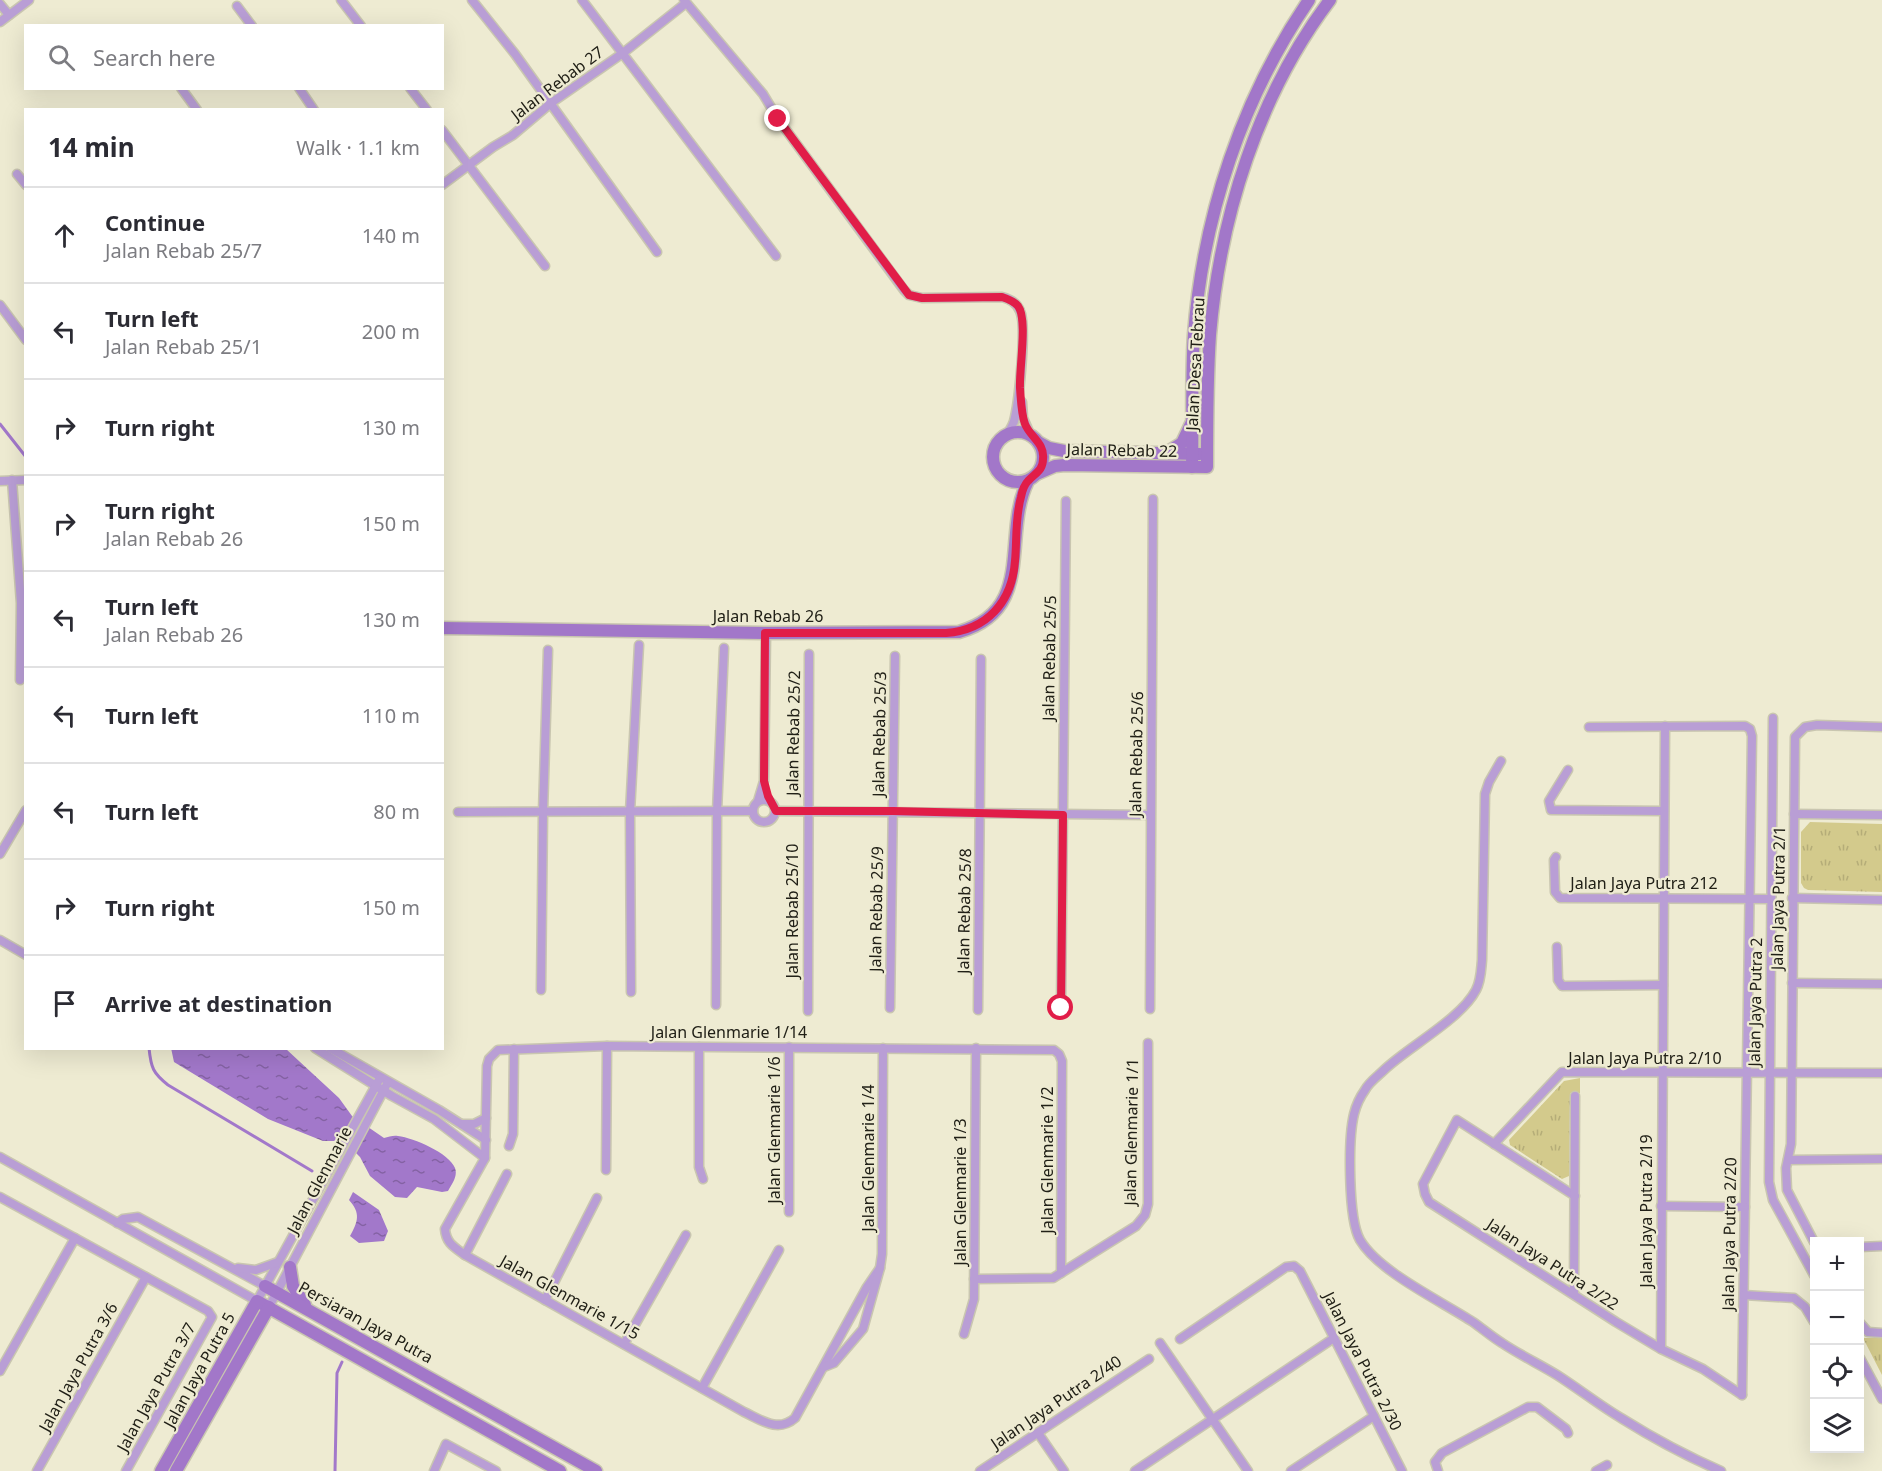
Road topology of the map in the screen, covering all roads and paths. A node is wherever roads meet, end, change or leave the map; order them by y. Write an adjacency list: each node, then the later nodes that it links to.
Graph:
1 (30, 0): 10 (street)
2 (341, 0): 13 (street)
3 (472, 0): 18 (street)
4 (582, 0): 14 (street)
5 (1309, 0): 33 (street, Jalan Desa Tebrau)
6 (1330, 0): 38 (street, Jalan Desa Tebrau)
7 (685, 1): 14 (street, Jalan Rebab 27); 32 (street)
8 (0, 4): 10 (street)
9 (237, 6): 12 (street)
10 (9, 15): 11 (street)
11 (0, 22)
12 (250, 24)
13 (359, 24)
14 (623, 54): 18 (street, Jalan Rebab 27); 28 (street)
15 (182, 90): 19 (street)
16 (300, 90): 20 (street)
17 (411, 90): 21 (street)
18 (551, 103): 23 (street, Jalan Rebab 27); 27 (street)
19 (196, 108)
20 (313, 108)
21 (425, 108)
22 (444, 133): 23 (street)
23 (469, 164): 26 (street, Jalan Rebab 27); 29 (street)
24 (17, 174): 25 (street)
25 (24, 183)
26 (444, 183)
27 (657, 252)
28 (776, 256)
29 (545, 266)
30 (0, 305): 31 (street)
31 (24, 337)
32 (1020, 387): 34 (street); 35 (street)
33 (1193, 417): 36 (street); 37 (street, Jalan Desa Tebrau)
34 (1007, 434): 35 (street); 42 (street)
35 (1034, 438): 36 (street, Jalan Rebab 22); 39 (street)
36 (1165, 454): 37 (street, Jalan Rebab 22)
37 (1192, 461): 38 (street, Jalan Rebab 22); 39 (street, Jalan Rebab 22)
38 (1207, 461)
39 (1039, 472): 44 (street)
40 (12, 480): 41 (street); 43 (street); 56 (street)
41 (24, 480)
42 (1007, 480): 44 (street); 47 (street, Jalan Rebab 26)
43 (0, 481)
44 (1028, 481): 47 (street, Jalan Rebab 26)
45 (1153, 499): 79 (street, Jalan Rebab 25/6)
46 (1066, 501): 78 (street, Jalan Rebab 25/5)
47 (1017, 524): 49 (street, Jalan Rebab 26)
48 (444, 628): 49 (street, Jalan Rebab 26)
49 (765, 633): 63 (street)
50 (639, 645): 73 (street)
51 (724, 648): 74 (street)
52 (548, 650): 72 (street)
53 (809, 654): 68 (street, Jalan Rebab 25/2)
54 (895, 656): 69 (street, Jalan Rebab 25/3)
55 (981, 659): 76 (street, Jalan Rebab 25/8)
56 (20, 680)
57 (1773, 718): 86 (street, Jalan Jaya Putra 2)
58 (1665, 726): 59 (street); 70 (street, Jalan Jaya Putra 2/19); 85 (street, Jalan Jaya Putra 2/20)
59 (1589, 727)
60 (1882, 727): 77 (street, Jalan Jaya Putra 2/1)
61 (1501, 761): 202 (street)
62 (1568, 770): 70 (street)
63 (764, 781): 64 (street); 65 (street)
64 (758, 801): 65 (street); 66 (street)
65 (770, 801): 67 (street)
66 (753, 811): 67 (street); 74 (street)
67 (776, 811): 68 (street)
68 (807, 811): 69 (street); 101 (street, Jalan Rebab 25/10)
69 (893, 811): 76 (street); 97 (street, Jalan Rebab 25/9)
70 (1664, 811): 83 (street, Jalan Jaya Putra 2/19)
71 (458, 812): 72 (street)
72 (543, 812): 73 (street); 94 (street)
73 (630, 812): 74 (street); 95 (street)
74 (717, 812): 96 (street)
75 (24, 813): 81 (street)
76 (980, 813): 78 (street); 100 (street, Jalan Rebab 25/8)
77 (1794, 814): 80 (street); 84 (street, Jalan Jaya Putra 2/1)
78 (1063, 815): 79 (street); 98 (street, Jalan Rebab 25/5)
79 (1150, 815): 99 (street, Jalan Rebab 25/6)
80 (1882, 815)
81 (0, 854)
82 (1556, 857): 83 (street, Jalan Jaya Putra 212)
83 (1663, 898): 85 (street, Jalan Jaya Putra 212); 93 (street, Jalan Jaya Putra 2/19)
84 (1792, 898): 87 (street); 91 (street, Jalan Jaya Putra 2/1)
85 (1749, 899): 86 (street, Jalan Jaya Putra 212); 113 (street, Jalan Jaya Putra 2/20)
86 (1771, 899): 114 (street, Jalan Jaya Putra 2)
87 (1882, 900)
88 (0, 940): 90 (street)
89 (1557, 947): 93 (street)
90 (24, 954)
91 (1792, 983): 92 (street); 115 (street, Jalan Jaya Putra 2/1)
92 (1882, 984)
93 (1663, 985): 112 (street, Jalan Jaya Putra 2/19)
94 (541, 990)
95 (631, 992)
96 (716, 1005)
97 (890, 1008)
98 (1061, 1008)
99 (1150, 1009)
100 (978, 1010)
101 (808, 1011)
102 (1148, 1043): 152 (street, Jalan Glenmarie 1/1)
103 (607, 1046): 104 (street, Jalan Glenmarie 1/14); 108 (street, Jalan Glenmarie 1/14); 131 (street)
104 (699, 1047): 105 (street, Jalan Glenmarie 1/14); 133 (street)
105 (789, 1047): 106 (street, Jalan Glenmarie 1/14); 139 (street, Jalan Glenmarie 1/6)
106 (884, 1048): 107 (street, Jalan Glenmarie 1/14); 151 (street, Jalan Glenmarie 1/4)
107 (976, 1048): 111 (street, Jalan Glenmarie 1/14); 154 (street, Jalan Glenmarie 1/3)
108 (514, 1049): 121 (street, Jalan Glenmarie 1/14); 126 (street)
109 (319, 1050): 117 (street)
110 (333, 1050): 117 (street)
111 (1054, 1050): 152 (street, Jalan Glenmarie 1/2)
112 (1662, 1072): 113 (street, Jalan Jaya Putra 2/10); 125 (street, Jalan Jaya Putra 2/10); 137 (street, Jalan Jaya Putra 2/19)
113 (1747, 1073): 114 (street, Jalan Jaya Putra 2/10); 138 (street, Jalan Jaya Putra 2/20)
114 (1770, 1073): 115 (street, Jalan Jaya Putra 2/10); 149 (street, Jalan Jaya Putra 2)
115 (1791, 1073): 116 (street, Jalan Jaya Putra 2/10); 130 (street, Jalan Jaya Putra 2/1)
116 (1882, 1073)
117 (382, 1085): 119 (street); 120 (street, Jalan Glenmarie); 122 (street)
118 (1575, 1096): 134 (street)
119 (439, 1110): 122 (street); 123 (street)
120 (364, 1118): 148 (street, Jalan Glenmarie); 148 (street, Jalan Glenmarie)
121 (486, 1118): 123 (street); 124 (street, Jalan Glenmarie 1/14)
122 (434, 1119): 128 (street)
123 (461, 1124): 124 (street)
124 (486, 1140): 128 (street, Jalan Glenmarie 1/15)
125 (1494, 1144): 134 (street); 157 (street, Jalan Jaya Putra 2/22)
126 (509, 1146)
127 (0, 1157): 140 (street, Persiaran Jaya Putra)
128 (485, 1158): 147 (street, Jalan Glenmarie 1/15)
129 (1882, 1159): 130 (street)
130 (1788, 1160): 142 (street, Jalan Jaya Putra 2/1)
131 (606, 1170)
132 (507, 1174): 147 (street)
133 (703, 1179)
134 (1575, 1196): 157 (street)
135 (597, 1198): 159 (street)
136 (0, 1199): 143 (street)
137 (1661, 1206): 138 (street); 171 (street, Jalan Jaya Putra 2/19)
138 (1745, 1207): 158 (street, Jalan Jaya Putra 2/20)
139 (789, 1212)
140 (117, 1223): 150 (street, Persiaran Jaya Putra); 160 (street, Persiaran Jaya Putra)
141 (686, 1235): 170 (street)
142 (1812, 1237)
143 (75, 1238): 153 (street); 175 (street)
144 (1882, 1246): 145 (street)
145 (1864, 1247)
146 (779, 1250): 176 (street)
147 (465, 1255): 159 (street, Jalan Glenmarie 1/15)
148 (284, 1265): 150 (street); 155 (street, Jalan Glenmarie); 156 (street, Jalan Glenmarie); 162 (street)
149 (1810, 1266)
150 (232, 1268): 155 (street, Persiaran Jaya Putra)
151 (880, 1268): 174 (street); 174 (street, Jalan Glenmarie 1/4)
152 (1062, 1272): 154 (street)
153 (146, 1277): 185 (street, Jalan Jaya Putra 3/6); 186 (street, Jalan Jaya Putra 3/7)
154 (974, 1279): 166 (street, Jalan Glenmarie 1/3)
155 (265, 1286): 156 (street, Persiaran Jaya Putra); 160 (street, Jalan Jaya Putra 5)
156 (277, 1292): 161 (street, Jalan Jaya Putra 5); 162 (street, Persiaran Jaya Putra)
157 (1574, 1293): 171 (street, Jalan Jaya Putra 2/22)
158 (1744, 1295): 163 (street); 177 (street, Jalan Jaya Putra 2/20)
159 (545, 1300): 170 (street, Jalan Glenmarie 1/15)
160 (257, 1301): 161 (street, Persiaran Jaya Putra); 187 (street, Jalan Jaya Putra 5)
161 (269, 1307): 188 (street, Jalan Jaya Putra 5); 191 (street, Persiaran Jaya Putra)
162 (308, 1309): 192 (street, Persiaran Jaya Putra)
163 (1810, 1314)
164 (1864, 1328): 165 (street)
165 (1882, 1333)
166 (964, 1334)
167 (1334, 1338): 168 (street, Jalan Jaya Putra 2/30); 179 (street, Jalan Jaya Putra 2/30); 180 (street)
168 (1180, 1340)
169 (1161, 1343): 180 (street)
170 (624, 1344): 176 (street, Jalan Glenmarie 1/15)
171 (1661, 1349): 177 (street, Jalan Jaya Putra 2/22)
172 (1149, 1359): 181 (street, Jalan Jaya Putra 2/40)
173 (1864, 1365): 178 (street)
174 (824, 1367): 176 (street, Jalan Glenmarie 1/15)
175 (0, 1371)
176 (702, 1388)
177 (1742, 1395)
178 (1882, 1399)
179 (1374, 1416): 183 (street); 199 (street, Jalan Jaya Putra 2/30)
180 (1214, 1420): 195 (street); 196 (street)
181 (1038, 1433): 193 (street, Jalan Jaya Putra 2/40); 194 (street)
182 (1568, 1433): 200 (street)
183 (1305, 1462): 197 (street); 198 (street)
184 (1607, 1466): 201 (street)
185 (37, 1471)
186 (126, 1471)
187 (161, 1471)
188 (176, 1471)
189 (434, 1471): 190 (street)
190 (496, 1471)
191 (560, 1471)
192 (596, 1471)
193 (980, 1471)
194 (1064, 1471)
195 (1135, 1471)
196 (1248, 1471)
197 (1291, 1471)
198 (1310, 1471)
199 (1402, 1471)
200 (1438, 1471)
201 (1596, 1471)
202 (1721, 1471)

